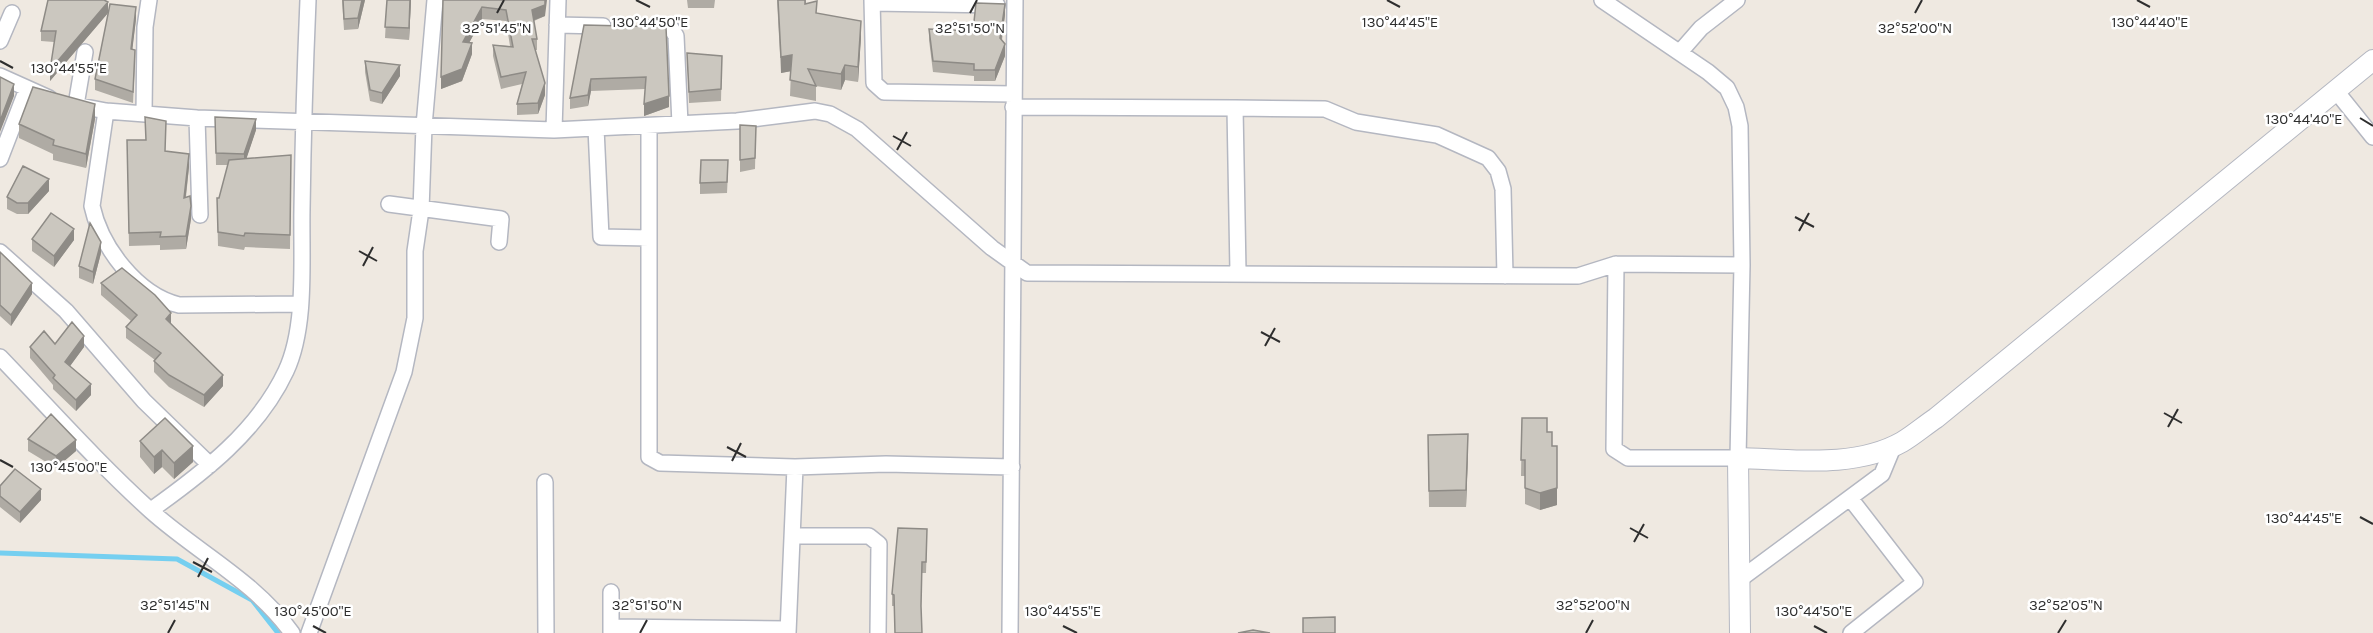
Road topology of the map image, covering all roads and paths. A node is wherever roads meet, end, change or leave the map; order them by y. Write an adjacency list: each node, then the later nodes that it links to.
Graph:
1 (149, 0): 24 (street)
2 (309, 0): 26 (street)
3 (435, 0): 28 (street)
4 (558, 0): 10 (street)
5 (1602, 0): 15 (street)
6 (1737, 0): 15 (street)
7 (872, 2): 8 (street); 20 (street)
8 (1015, 2): 20 (street)
9 (12, 13): 13 (street)
10 (557, 25): 11 (street); 31 (street)
11 (614, 27)
12 (637, 27): 27 (street)
13 (0, 41)
14 (85, 52): 21 (street)
15 (1680, 52): 42 (street)
16 (2373, 60): 19 (street)
17 (0, 76): 18 (street)
18 (27, 89): 21 (street); 33 (street)
19 (2336, 91): 32 (street); 47 (street)
20 (1013, 100): 22 (street); 40 (street)
21 (76, 105): 23 (street)
22 (1235, 108): 43 (street); 44 (street)
23 (106, 111): 24 (street); 45 (street)
24 (144, 114): 25 (street)
25 (197, 118): 26 (street); 36 (street)
26 (304, 122): 28 (street); 45 (street)
27 (680, 124): 29 (street); 40 (street)
28 (424, 126): 31 (street); 35 (street)
29 (649, 126): 30 (street); 37 (street)
30 (596, 128): 31 (street); 37 (street)
31 (554, 130)
32 (2373, 137)
33 (0, 159)
34 (389, 204): 35 (street)
35 (421, 210): 38 (street); 61 (street)
36 (200, 215)
37 (649, 238): 50 (street)
38 (499, 242)
39 (0, 252): 49 (street)
40 (1012, 264): 43 (street); 51 (street)
41 (1616, 264): 42 (street); 44 (street); 48 (street)
42 (1742, 265): 48 (street)
43 (1238, 272): 44 (street)
44 (1505, 276)
45 (300, 304): 49 (street)
46 (0, 357): 54 (street)
47 (1894, 445): 48 (street); 53 (street)
48 (1738, 458): 56 (street)
49 (210, 465): 54 (street)
50 (795, 467): 51 (street); 55 (street)
51 (1012, 467): 64 (street)
52 (545, 482): 62 (street)
53 (1850, 498): 56 (street); 66 (street)
54 (151, 510): 60 (street)
55 (793, 536): 59 (street); 63 (street)
56 (1739, 580): 65 (street)
57 (611, 592): 58 (street)
58 (611, 630): 59 (street)
59 (788, 631)
60 (292, 633)
61 (309, 633)
62 (546, 633)
63 (878, 633)
64 (1010, 633)
65 (1740, 633)
66 (1851, 633)

